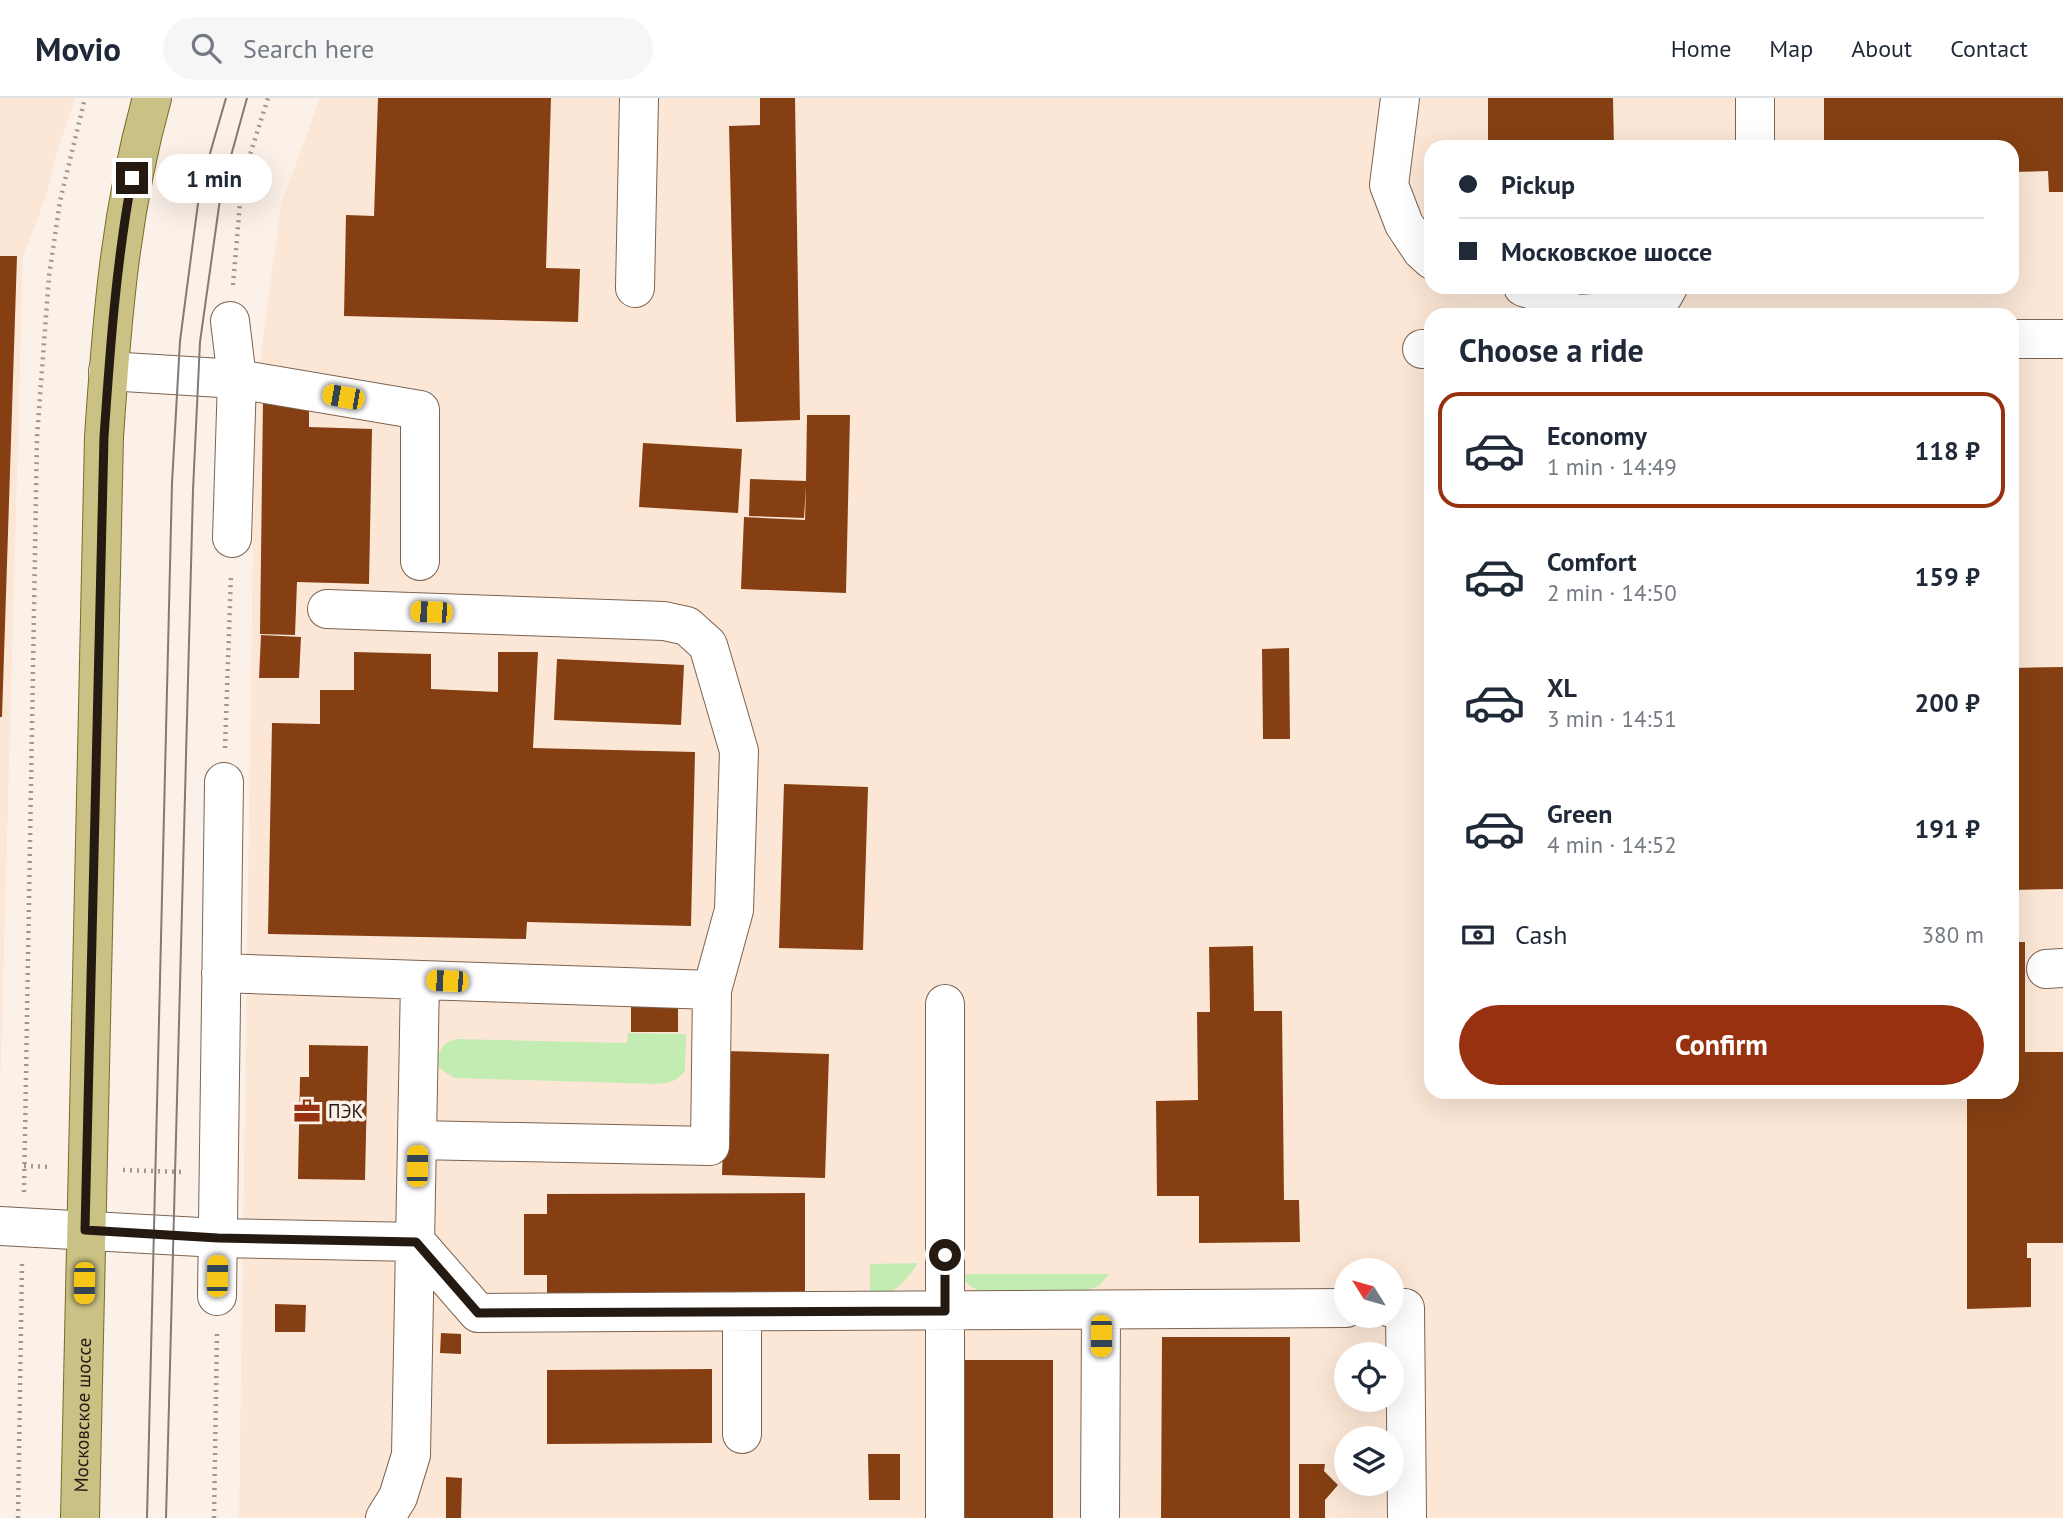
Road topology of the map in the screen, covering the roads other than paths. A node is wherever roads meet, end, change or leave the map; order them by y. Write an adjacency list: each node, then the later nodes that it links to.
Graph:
1 (152, 98): 15 (main road, Московское шоссе)
2 (639, 98): 7 (lane)
3 (1400, 98): 6 (lane)
4 (1755, 98): 5 (lane)
5 (1755, 140)
6 (1424, 253)
7 (635, 288)
8 (1542, 294): 10 (lane)
9 (1663, 294): 11 (lane)
10 (1561, 308)
11 (1648, 308)
12 (230, 321): 16 (lane)
13 (2063, 339): 14 (lane)
14 (2019, 340)
15 (108, 371): 16 (lane); 27 (main road, Московское шоссе)
16 (237, 379): 17 (lane); 18 (lane)
17 (232, 538)
18 (420, 561)
19 (327, 609): 23 (lane)
20 (224, 782): 21 (lane)
21 (221, 973): 22 (lane); 28 (lane)
22 (420, 980): 23 (lane); 25 (lane)
23 (712, 990): 25 (lane)
24 (945, 1004): 34 (lane)
25 (417, 1140): 29 (lane)
26 (11, 1226): 27 (lane)
27 (85, 1230): 28 (lane); 37 (main road, Московское шоссе)
28 (218, 1238): 29 (lane); 30 (lane)
29 (416, 1242): 35 (lane); 38 (lane)
30 (217, 1296)
31 (1334, 1308): 33 (lane)
32 (1404, 1308): 41 (lane)
33 (1101, 1310): 34 (lane); 40 (lane)
34 (945, 1311): 35 (lane); 39 (lane)
35 (742, 1312): 36 (lane)
36 (742, 1434)
37 (80, 1518)
38 (385, 1518)
39 (944, 1518)
40 (1100, 1518)
41 (1406, 1518)

